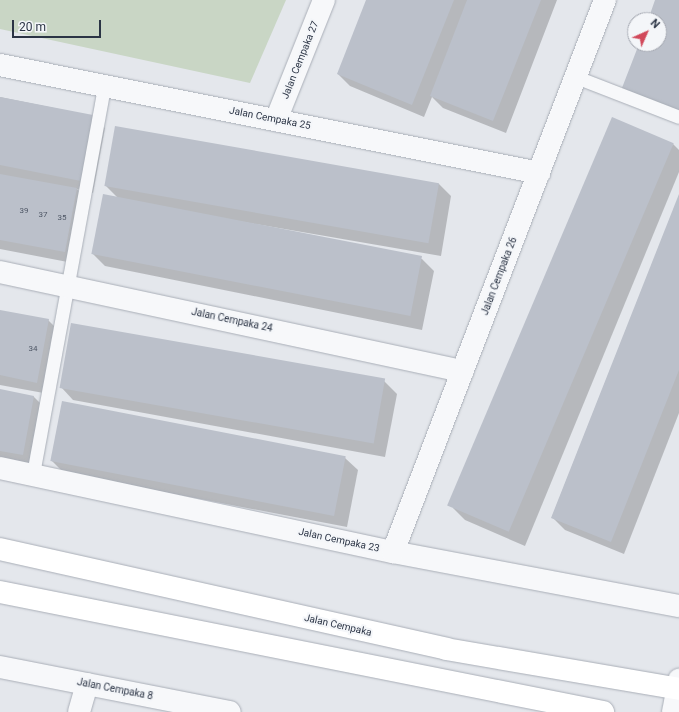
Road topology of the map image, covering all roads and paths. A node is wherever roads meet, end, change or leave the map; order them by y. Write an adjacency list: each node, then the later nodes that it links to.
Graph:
1 (324, 0): 7 (street, Jalan Cempaka 27)
2 (605, 0): 4 (street, Jalan Cempaka 26)
3 (0, 65): 5 (street, Jalan Cempaka 25)
4 (576, 77): 6 (lane); 8 (street, Jalan Cempaka 26)
5 (104, 86): 7 (street, Jalan Cempaka 25); 10 (lane)
6 (679, 117)
7 (276, 120): 8 (street, Jalan Cempaka 25)
8 (539, 173): 11 (street, Jalan Cempaka 26)
9 (0, 272): 10 (street, Jalan Cempaka 24)
10 (68, 284): 11 (street, Jalan Cempaka 24); 13 (lane)
11 (462, 371): 15 (street, Jalan Cempaka 26)
12 (0, 468): 13 (street, Jalan Cempaka 23)
13 (33, 474): 15 (street, Jalan Cempaka 23)
14 (0, 549): 20 (main road, Jalan Cempaka)
15 (393, 552): 17 (street, Jalan Cempaka 23)
16 (0, 592): 23 (main road)
17 (679, 606)
18 (0, 667): 19 (street, Jalan Cempaka 8)
19 (87, 684): 21 (street); 22 (street, Jalan Cempaka 8)
20 (678, 686): 24 (street)
21 (79, 712)
22 (230, 712)
23 (603, 712)
24 (673, 712)

